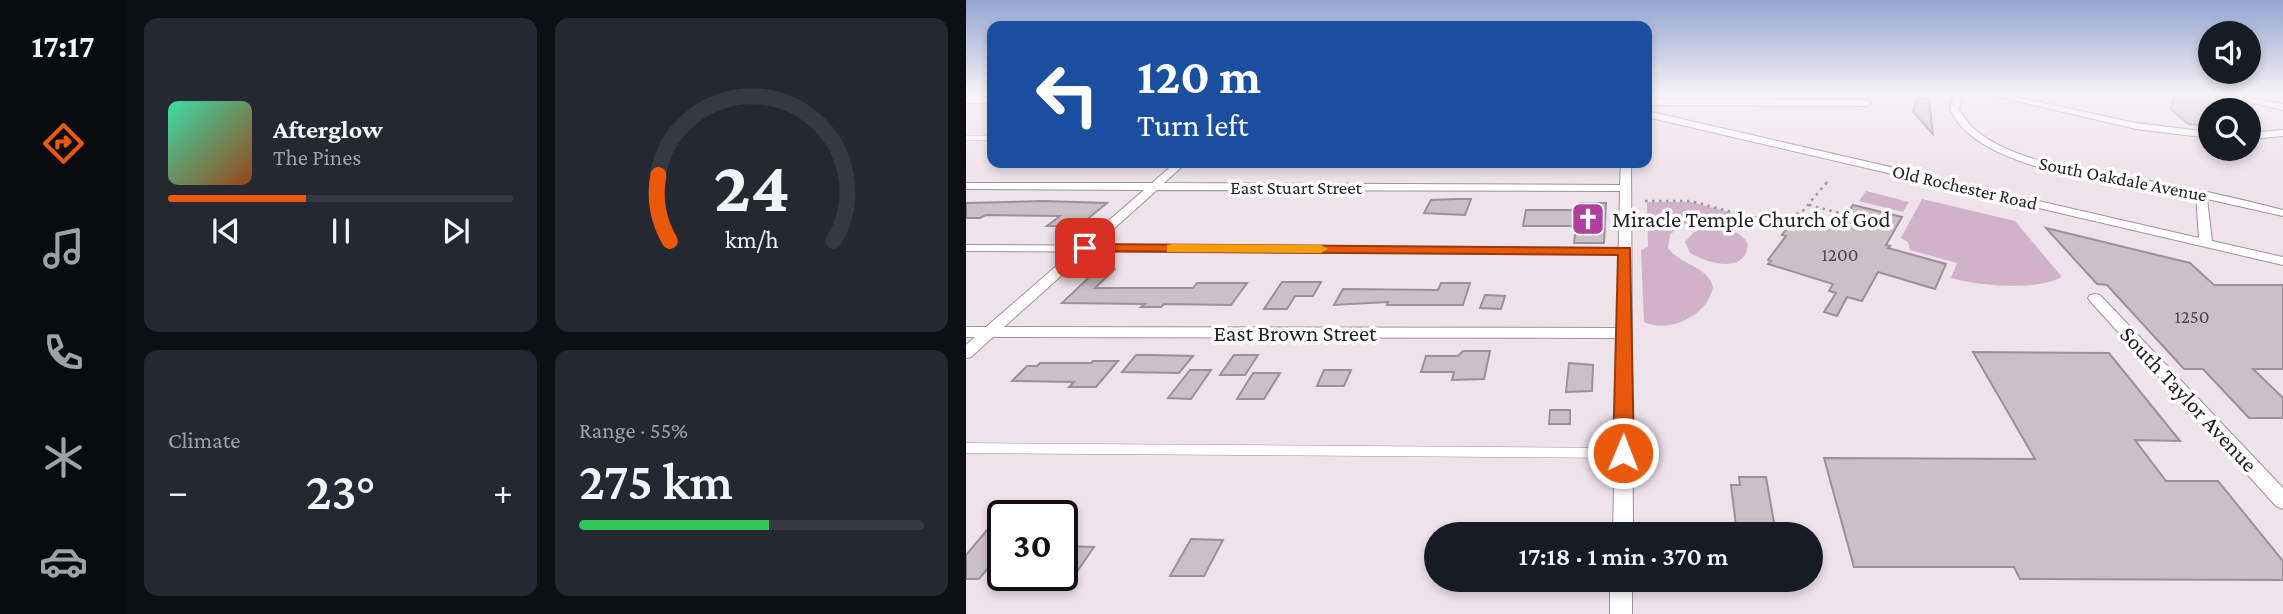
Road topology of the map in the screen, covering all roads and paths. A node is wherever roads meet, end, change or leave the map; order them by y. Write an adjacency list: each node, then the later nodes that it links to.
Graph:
1 (1689, 124): 20 (street, Old Rochester Road)
2 (1963, 124): 15 (street, South Oakdale Avenue)
3 (2126, 124): 5 (street)
4 (2283, 133): 6 (street)
5 (2198, 134)
6 (2261, 135)
7 (966, 138): 8 (lane)
8 (987, 138)
9 (1176, 168): 13 (street)
10 (1626, 168): 14 (street)
11 (1828, 181): 17 (path)
12 (966, 186): 13 (street, East Stuart Street)
13 (1155, 187): 14 (street, East Stuart Street); 22 (street)
14 (1626, 188): 23 (street)
15 (2201, 194): 19 (street, South Oakdale Avenue); 20 (street)
16 (1645, 201): 17 (path)
17 (1809, 205): 18 (path)
18 (1840, 213)
19 (2283, 213)
20 (2206, 243): 24 (street, Old Rochester Road)
21 (966, 248): 22 (lane)
22 (1085, 248): 23 (lane); 27 (street)
23 (1625, 251): 28 (street)
24 (2283, 261)
25 (2095, 298): 32 (street, South Taylor Avenue)
26 (966, 332): 27 (street, East Brown Street)
27 (990, 332): 28 (street, East Brown Street); 29 (street)
28 (1625, 333): 31 (street)
29 (966, 353)
30 (966, 447): 31 (lane)
31 (1623, 453): 33 (street)
32 (2283, 501)
33 (1623, 522)
34 (1621, 592): 35 (street)
35 (1621, 614)

